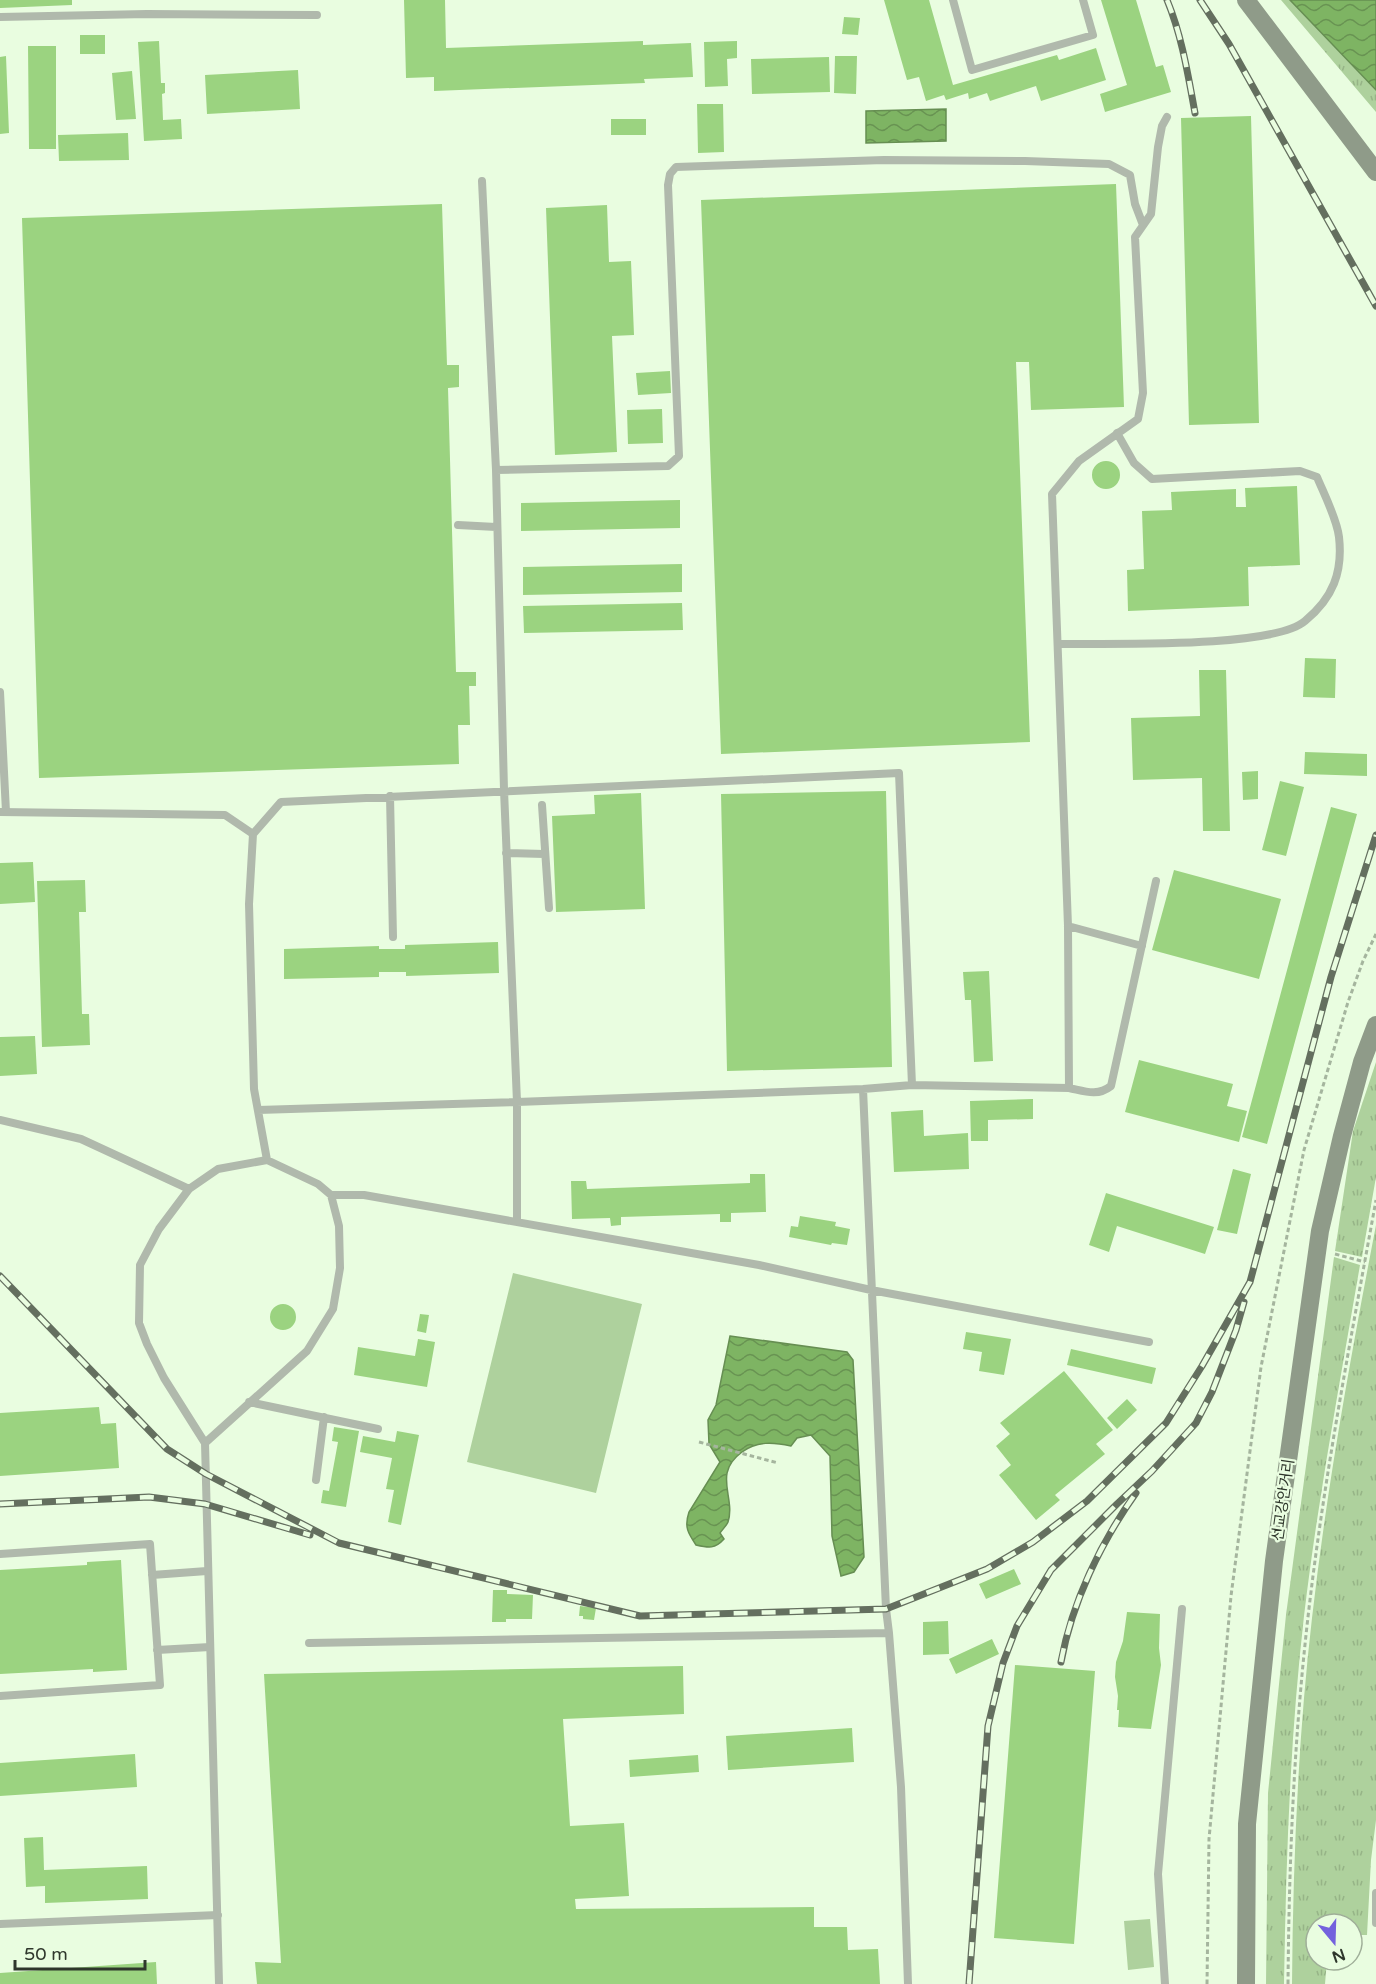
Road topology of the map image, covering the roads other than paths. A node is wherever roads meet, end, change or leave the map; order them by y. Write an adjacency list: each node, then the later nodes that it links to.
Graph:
1 (952, 0): 2 (lane)
2 (1083, 0)
3 (1246, 0): 7 (main road)
4 (317, 15): 5 (lane)
5 (0, 17)
6 (1167, 117): 9 (lane)
7 (1376, 172)
8 (482, 181): 11 (lane)
9 (1143, 225): 10 (lane); 11 (lane)
10 (1117, 433): 14 (lane); 14 (lane)
11 (496, 470): 13 (lane)
12 (458, 525): 13 (lane)
13 (496, 527): 16 (lane)
14 (1058, 644): 25 (lane)
15 (0, 692): 19 (lane)
16 (504, 790): 17 (lane); 21 (lane); 29 (lane)
17 (390, 796): 20 (lane); 26 (lane)
18 (542, 806): 22 (lane)
19 (3, 812): 20 (lane)
20 (253, 834): 33 (lane)
21 (506, 853): 22 (lane); 32 (lane)
22 (544, 854): 24 (lane)
23 (1156, 881): 27 (lane)
24 (549, 908)
25 (1068, 926): 27 (lane); 30 (lane)
26 (393, 937)
27 (1142, 946): 30 (lane)
28 (1376, 1025): 62 (main road, 선교강안거리)
29 (912, 1085): 30 (lane); 31 (lane)
30 (1069, 1088)
31 (863, 1089): 32 (lane); 39 (lane)
32 (517, 1102): 33 (lane); 38 (lane)
33 (258, 1110): 35 (lane)
34 (0, 1120): 36 (lane)
35 (267, 1160): 36 (lane); 37 (lane)
36 (189, 1189): 44 (lane)
37 (332, 1195): 38 (lane); 41 (lane)
38 (517, 1222): 39 (lane)
39 (871, 1290): 40 (lane); 50 (lane)
40 (1149, 1342)
41 (249, 1402): 42 (lane); 44 (lane)
42 (324, 1417): 43 (lane); 45 (lane)
43 (378, 1429)
44 (205, 1443): 47 (lane)
45 (316, 1480)
46 (0, 1554): 48 (lane)
47 (207, 1571): 48 (lane); 52 (lane)
48 (152, 1575): 53 (lane)
49 (1182, 1609): 61 (lane)
50 (889, 1633): 51 (lane); 60 (lane)
51 (309, 1643)
52 (210, 1647): 53 (lane); 56 (lane)
53 (157, 1650): 54 (lane)
54 (0, 1696)
55 (1376, 1893): 57 (lane)
56 (218, 1915): 58 (lane); 59 (lane)
57 (1376, 1923)
58 (0, 1924)
59 (219, 1984)
60 (908, 1984)
61 (1165, 1984)
62 (1246, 1984)

